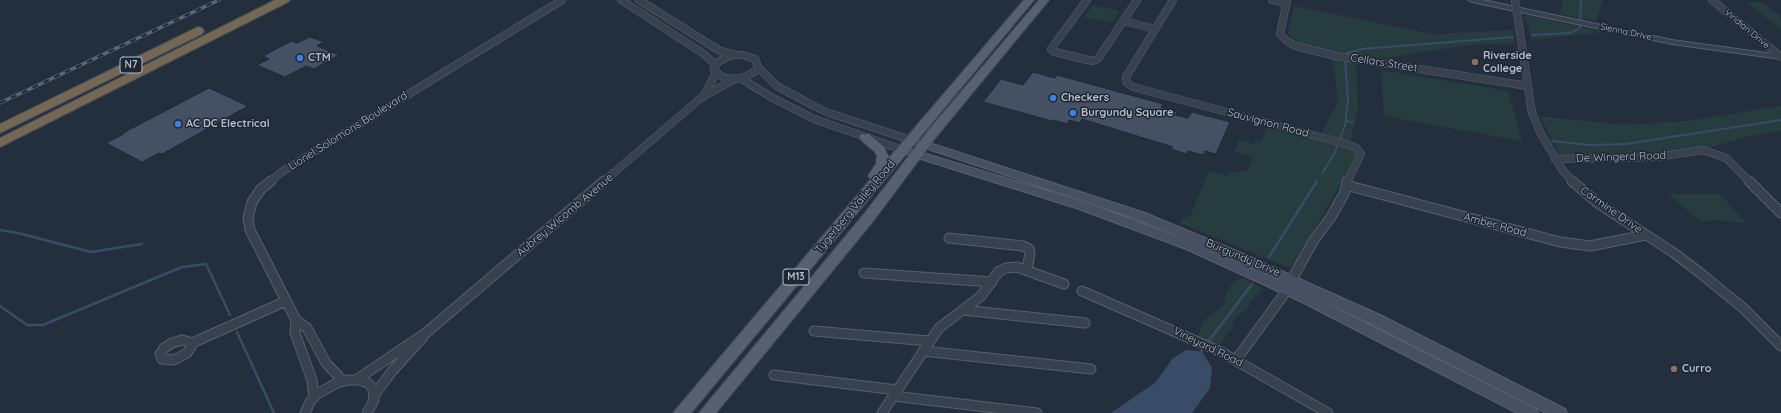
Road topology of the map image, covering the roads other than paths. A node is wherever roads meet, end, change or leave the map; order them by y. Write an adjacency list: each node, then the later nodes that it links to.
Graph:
1 (262, 0): 27 (highway, N7)
2 (284, 0): 26 (highway, N7)
3 (562, 0): 44 (street, Lionel Solomons Boulevard)
4 (621, 0): 22 (street)
5 (639, 0): 19 (street)
6 (1029, 0): 31 (main road, Tygerberg Valley Road / M13)
7 (1044, 0): 31 (main road, Tygerberg Valley Road / M13)
8 (1087, 0): 17 (street)
9 (1138, 0): 17 (street)
10 (1173, 0): 18 (street, Sauvignon Road)
11 (1272, 0): 15 (street)
12 (1472, 0): 16 (street, Sienna Drive)
13 (1515, 0): 16 (street, Carmine Drive)
14 (1712, 0): 20 (street, Viridian Drive)
15 (1287, 2): 24 (street, Cellars Street)
16 (1517, 10): 20 (street, Sienna Drive); 24 (street, Carmine Drive)
17 (1125, 20): 18 (street)
18 (1156, 28): 33 (street, Sauvignon Road)
19 (736, 55): 21 (street); 22 (street)
20 (1781, 57)
21 (758, 67): 23 (street, Aubrey Wicomb Avenue); 31 (street)
22 (716, 69): 23 (street); 25 (street, Aubrey Wicomb Avenue)
23 (738, 79): 25 (street, Aubrey Wicomb Avenue); 28 (street)
24 (1528, 86): 32 (street, Carmine Drive)
25 (702, 97): 49 (street, Aubrey Wicomb Avenue)
26 (62, 111): 29 (highway, N7); 30 (highway)
27 (0, 128)
28 (865, 137): 31 (street); 34 (main road)
29 (0, 143)
30 (0, 146)
31 (914, 147): 34 (main road, Tygerberg Valley Road / M13); 42 (main road, Burgundy Drive); 67 (main road, Tygerberg Valley Road / M13)
32 (1555, 159): 35 (street, De Wingerd Road); 36 (street, Carmine Drive)
33 (1346, 186): 36 (street, Amber Road); 42 (street, Sauvignon Road)
34 (852, 211): 66 (main road, Tygerberg Valley Road / M13)
35 (1781, 213)
36 (1646, 235): 52 (street, Carmine Drive)
37 (949, 238): 38 (street)
38 (1027, 270): 40 (street); 41 (street)
39 (864, 273): 40 (street)
40 (992, 282): 45 (street)
41 (1064, 284)
42 (1289, 284): 54 (street, Sauvignon Road); 62 (main road, Burgundy Drive)
43 (1082, 291): 54 (street, Vineyard Road)
44 (286, 301): 46 (street, Lionel Solomons Boulevard); 51 (street)
45 (963, 310): 47 (street); 50 (street)
46 (296, 320): 58 (street, Lionel Solomons Boulevard); 61 (street, Lionel Solomons Boulevard)
47 (1085, 323)
48 (814, 331): 50 (street)
49 (427, 332): 57 (street, Aubrey Wicomb Avenue); 60 (street, Aubrey Wicomb Avenue)
50 (929, 341): 53 (street)
51 (190, 344)
52 (1781, 346)
53 (923, 351): 55 (street); 59 (street)
54 (1236, 360): 70 (street, Vineyard Road)
55 (1091, 369)
56 (774, 375): 59 (street)
57 (356, 380): 58 (street); 60 (street)
58 (343, 381): 61 (street)
59 (895, 393): 63 (street); 68 (street)
60 (375, 394): 65 (street, Aubrey Wicomb Avenue)
61 (314, 397): 64 (street)
62 (1530, 407): 71 (main road, Burgundy Drive)
63 (961, 409): 69 (street)
64 (305, 413)
65 (367, 413)
66 (681, 413)
67 (708, 413)
68 (882, 413)
69 (1037, 413)
70 (1328, 413)
71 (1560, 413)

